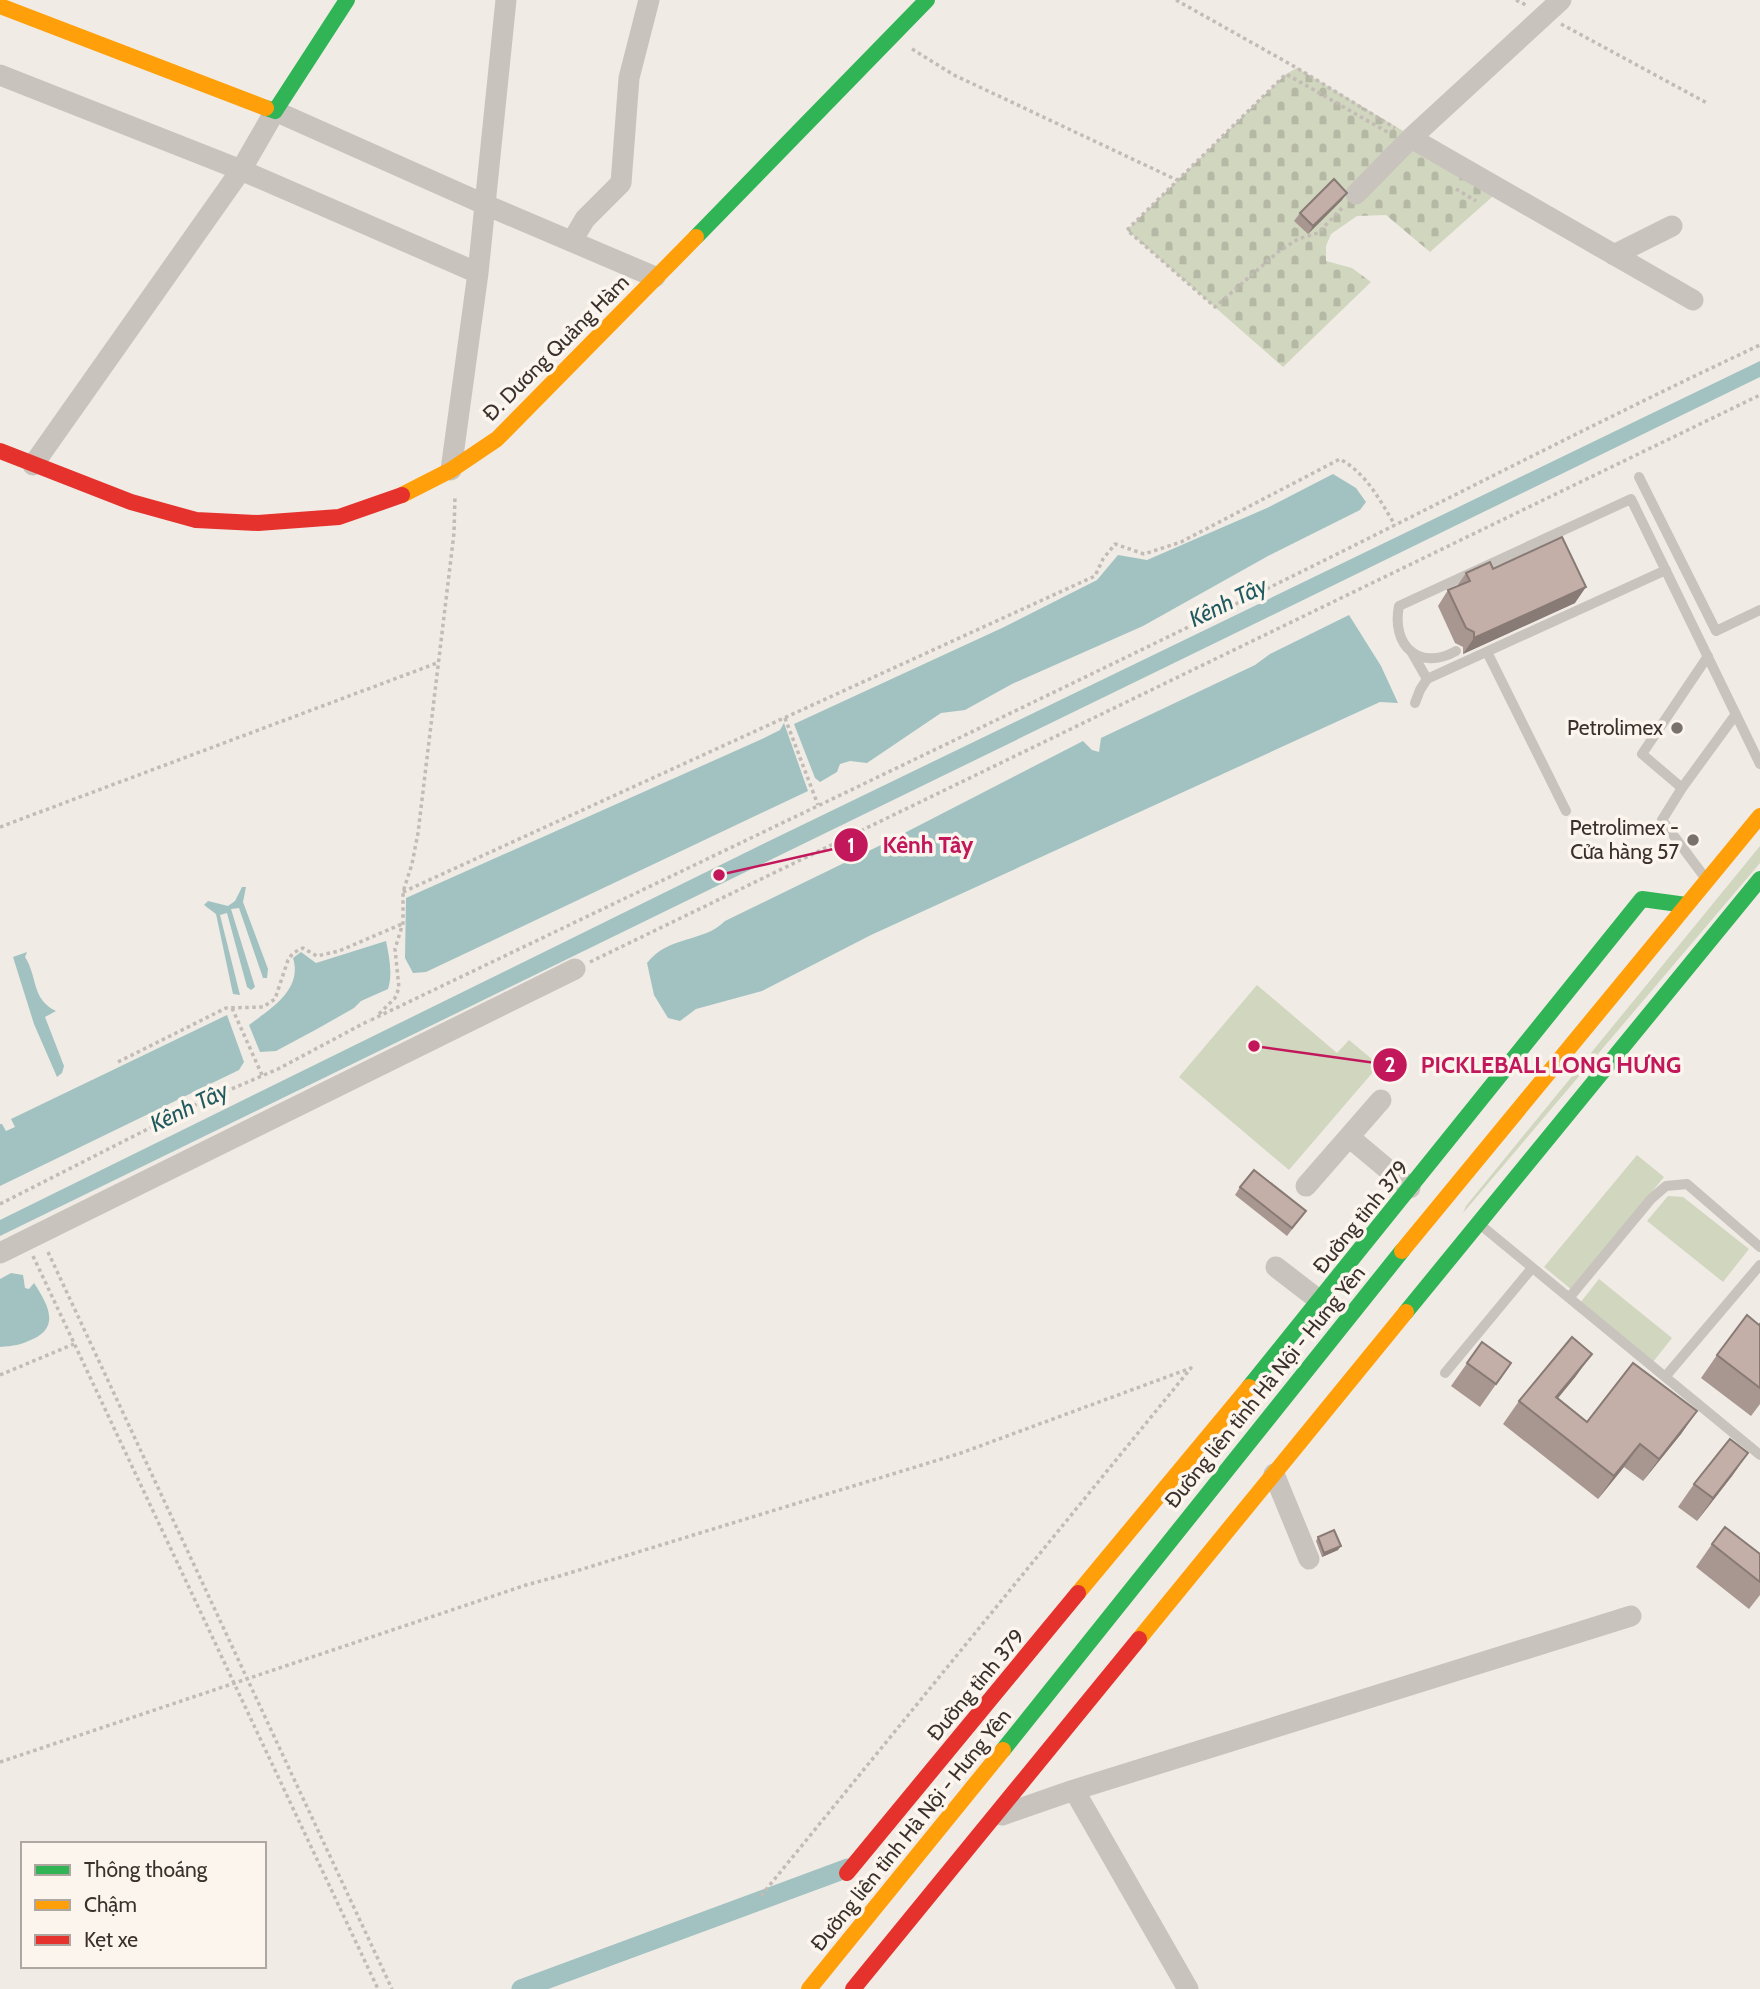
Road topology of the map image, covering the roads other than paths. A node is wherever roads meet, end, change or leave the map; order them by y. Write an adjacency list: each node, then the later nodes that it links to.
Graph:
1 (506, 0): 12 (street)
2 (649, 0): 14 (street)
3 (927, 0): 17 (main road, Đ. Dương Quảng Hàm)
4 (1561, 0): 9 (street)
5 (343, 1): 8 (main road)
6 (0, 6): 8 (main road)
7 (0, 75): 10 (street)
8 (275, 111): 10 (street); 12 (street)
9 (1408, 140): 11 (street); 15 (street)
10 (241, 170): 16 (street); 20 (street)
11 (1356, 194)
12 (486, 205): 14 (street); 16 (street)
13 (1672, 226): 15 (street)
14 (572, 241): 17 (street)
15 (1614, 255): 18 (street)
16 (478, 273): 21 (street)
17 (655, 277): 21 (main road, Đ. Dương Quảng Hàm)
18 (1693, 300)
19 (0, 451): 20 (main road, Đ. Dương Quảng Hàm)
20 (33, 465): 21 (main road, Đ. Dương Quảng Hàm)
21 (451, 470)
22 (1639, 477): 24 (lane)
23 (1666, 570): 25 (lane); 27 (lane); 28 (lane)
24 (1760, 610)
25 (1411, 651): 26 (lane); 29 (lane)
26 (1456, 651)
27 (1488, 652): 29 (lane); 34 (lane)
28 (1708, 656): 31 (lane); 33 (lane)
29 (1427, 679): 30 (lane)
30 (1415, 703)
31 (1736, 715): 32 (lane); 33 (lane)
32 (1760, 764)
33 (1682, 788): 37 (lane)
34 (1566, 811)
35 (1760, 816): 37 (main road, Đường liên tỉnh Hà Nội - Hưng Yên)
36 (1760, 879): 44 (main road, Đường liên tỉnh Hà Nội - Hưng Yên)
37 (1707, 880): 38 (main road, Đường liên tỉnh Hà Nội - Hưng Yên)
38 (1686, 905): 43 (main road, Đường liên tỉnh Hà Nội - Hưng Yên); 43 (main road, Đường tỉnh 379)
39 (575, 969): 46 (street)
40 (1381, 1100): 41 (street)
41 (1349, 1137): 42 (street); 43 (street)
42 (1306, 1186)
43 (1434, 1215): 44 (main road, Đường liên tỉnh Hà Nội - Hưng Yên); 51 (main road, Đường tỉnh 379); 52 (main road, Đường liên tỉnh Hà Nội - Hưng Yên); 56 (main road, Đường liên tỉnh Hà Nội - Hưng Yên)
44 (1478, 1223): 49 (lane)
45 (1760, 1247): 50 (lane)
46 (0, 1253)
47 (1760, 1265): 54 (lane)
48 (1276, 1267): 51 (street)
49 (1532, 1268): 50 (lane); 53 (lane)
50 (1569, 1298): 54 (lane)
51 (1320, 1301): 52 (main road); 58 (main road, Đường tỉnh 379)
52 (1344, 1321): 58 (main road, Đường liên tỉnh Hà Nội - Hưng Yên)
53 (1445, 1373)
54 (1665, 1377): 55 (lane)
55 (1760, 1455)
56 (1274, 1474): 57 (street); 62 (main road, Đường liên tỉnh Hà Nội - Hưng Yên)
57 (1309, 1559)
58 (1094, 1605): 61 (main road, Đường tỉnh 379); 63 (main road, Đường liên tỉnh Hà Nội - Hưng Yên)
59 (1630, 1616): 60 (street)
60 (1074, 1790): 62 (street); 67 (street)
61 (914, 1811): 63 (main road); 64 (main road, Đường tỉnh 379)
62 (994, 1818): 66 (main road, Đường liên tỉnh Hà Nội - Hưng Yên)
63 (945, 1823): 65 (main road, Đường liên tỉnh Hà Nội - Hưng Yên)
64 (847, 1873)
65 (809, 1989)
66 (853, 1989)
67 (1188, 1989)

